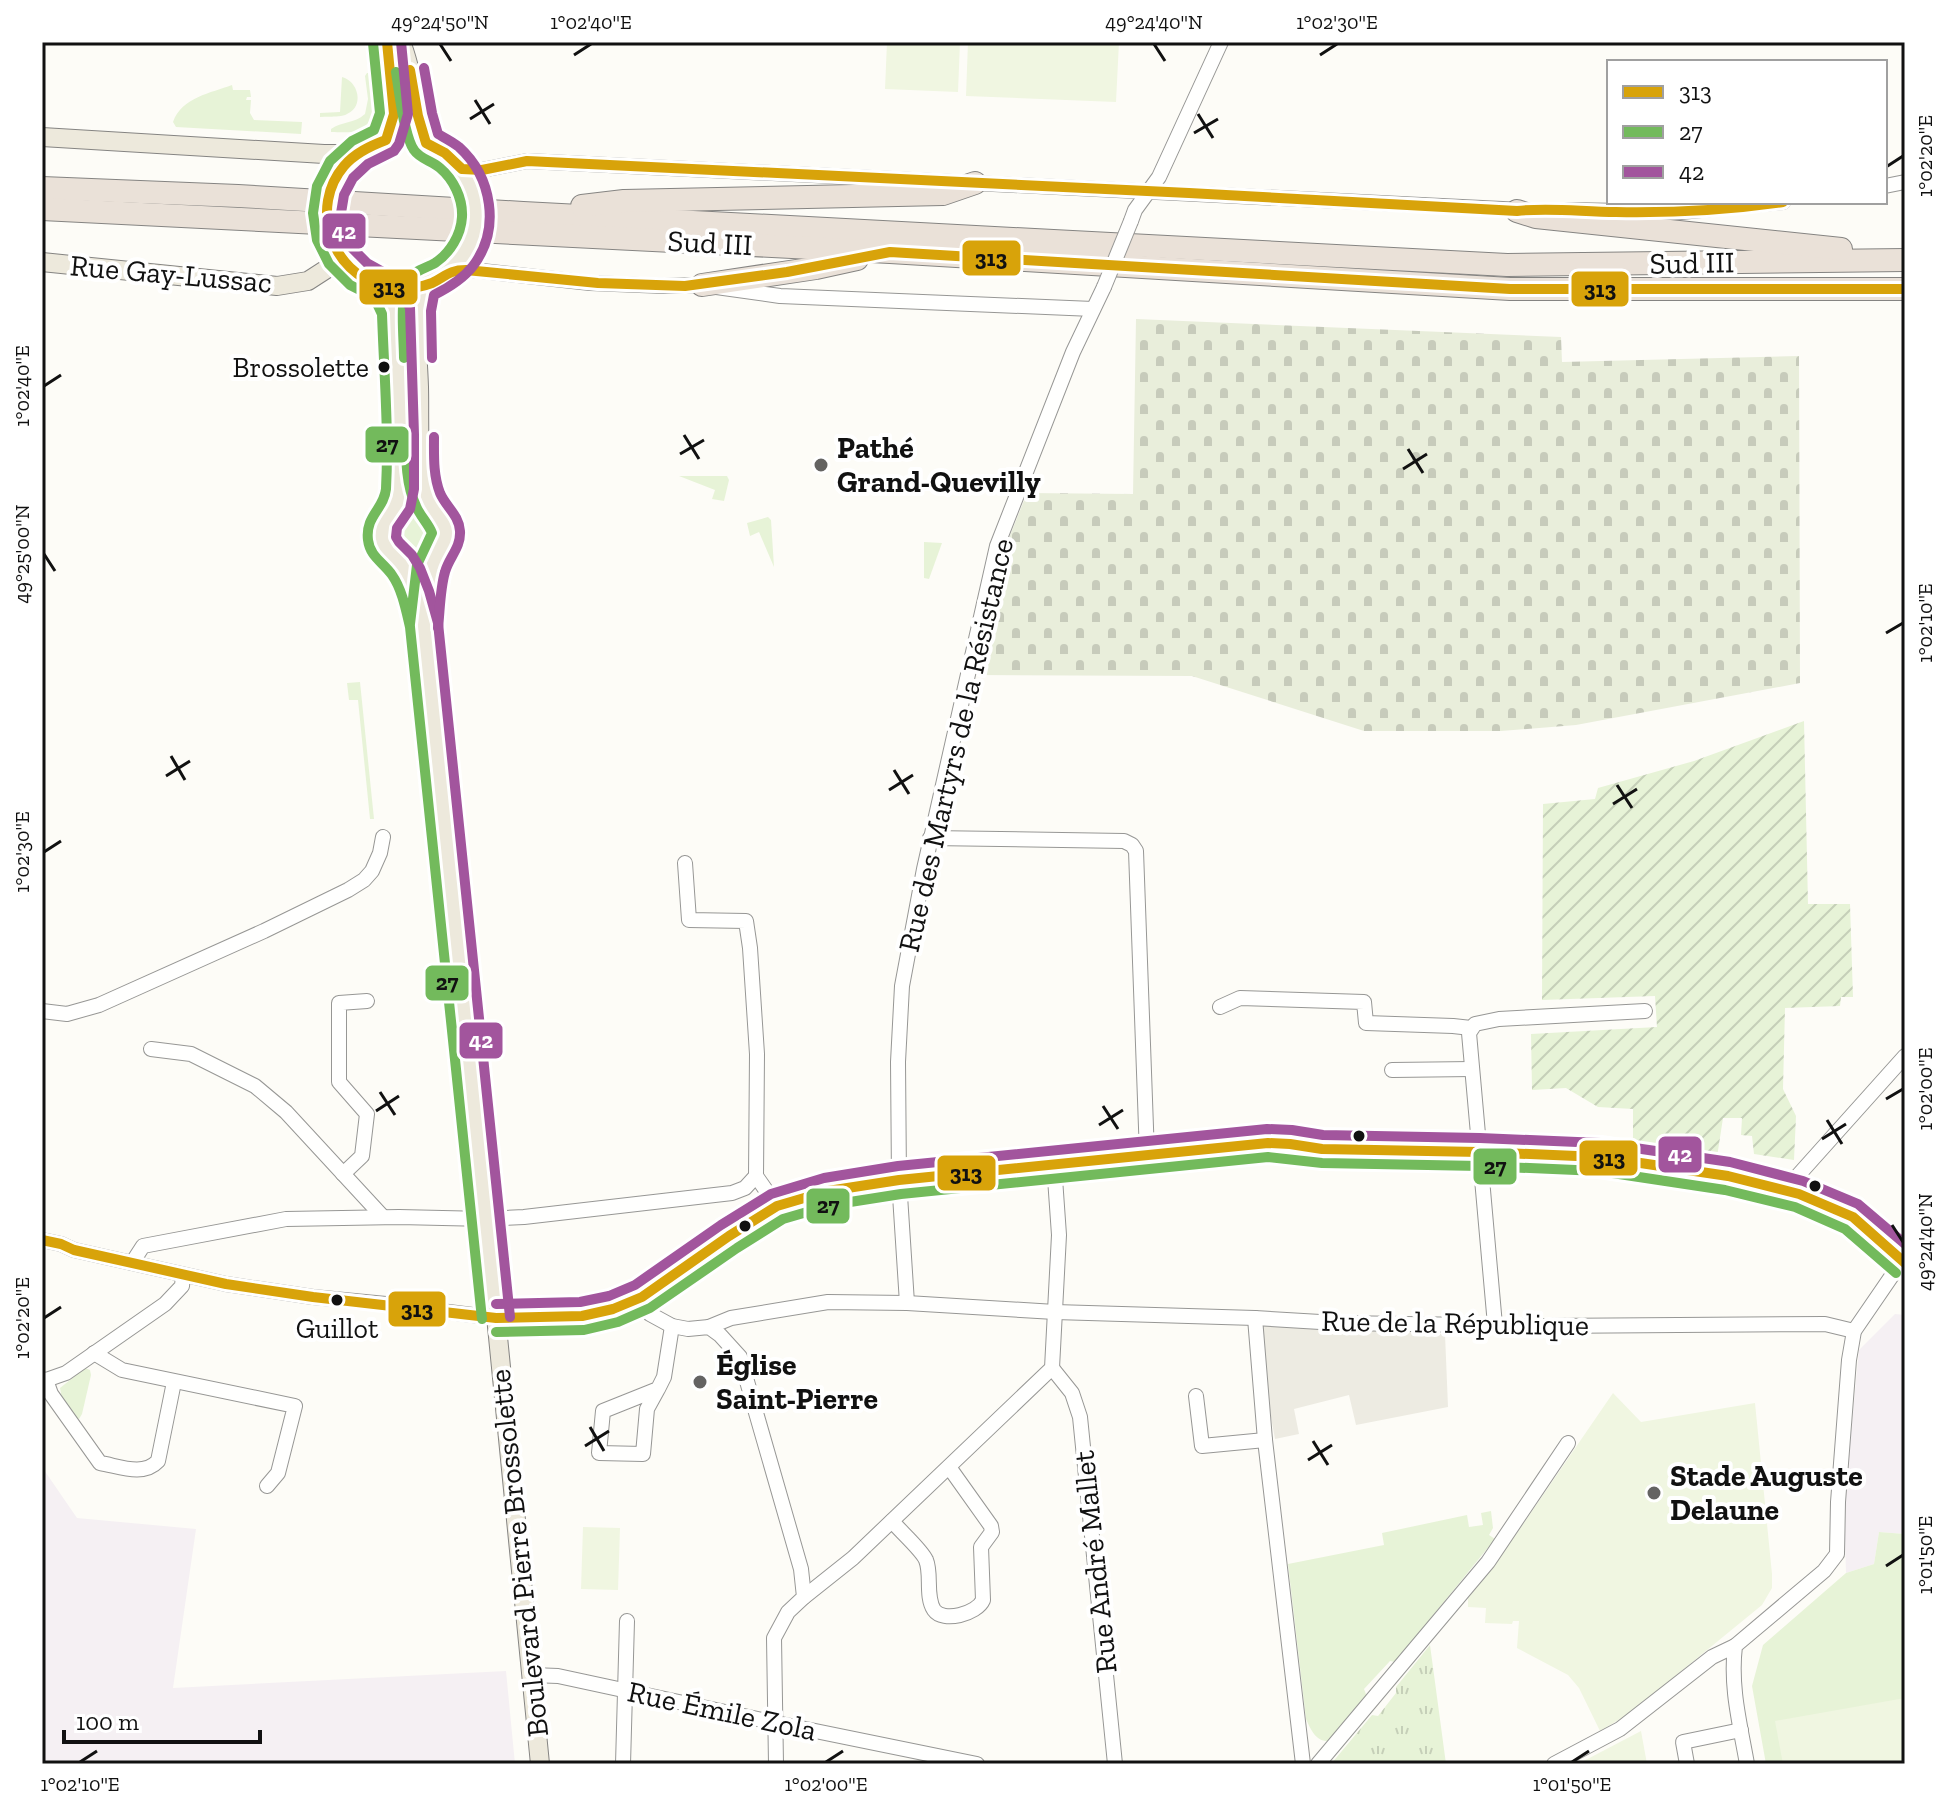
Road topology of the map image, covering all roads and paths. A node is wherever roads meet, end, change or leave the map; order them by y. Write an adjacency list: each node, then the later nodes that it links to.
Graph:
1 (387, 42): 5 (main road)
2 (401, 42): 6 (main road)
3 (1221, 42): 11 (street, Rue des Martyrs de la Résistance)
4 (42, 137): 7 (main road)
5 (386, 140): 6 (main road); 7 (main road)
6 (426, 143): 8 (main road)
7 (356, 154): 17 (main road, bridge)
8 (462, 169): 9 (street); 20 (main road, bridge)
9 (975, 183): 11 (street); 15 (highway)
10 (42, 188): 15 (highway, Sud III)
11 (1147, 192): 14 (street); 25 (street, Rue des Martyrs de la Résistance, bridge)
12 (1763, 204): 14 (street)
13 (42, 209): 16 (highway, Sud III)
14 (1517, 211): 18 (highway)
15 (523, 213): 18 (highway, Sud III)
16 (890, 252): 21 (highway); 24 (highway, Sud III)
17 (342, 259): 19 (main road, Rue Gay-Lussac); 23 (main road)
18 (1905, 260)
19 (42, 262)
20 (452, 269): 21 (street); 22 (main road)
21 (702, 285): 25 (street)
22 (421, 286): 23 (main road); 27 (main road)
23 (384, 287): 26 (main road)
24 (1905, 289)
25 (1093, 309): 32 (street, Rue des Martyrs de la Résistance)
26 (397, 506): 27 (main road); 29 (main road)
27 (430, 506): 28 (main road)
28 (434, 559): 29 (main road); 30 (main road, Boulevard Pierre Brossolette)
29 (402, 563): 30 (main road, Boulevard Pierre Brossolette)
30 (424, 625): 52 (main road, Boulevard Pierre Brossolette)
31 (383, 837): 36 (street)
32 (930, 838): 44 (street); 48 (street, Rue des Martyrs de la Résistance)
33 (685, 863): 47 (street)
34 (367, 1001): 46 (street)
35 (1220, 1007): 38 (street)
36 (42, 1011)
37 (1645, 1011): 38 (street)
38 (1471, 1028): 41 (street)
39 (151, 1049): 46 (street)
40 (1905, 1056): 49 (street)
41 (1472, 1069): 42 (street); 43 (street)
42 (1392, 1070)
43 (1480, 1152): 44 (street); 49 (street); 62 (street)
44 (1147, 1155): 45 (street)
45 (1054, 1164): 48 (street); 59 (street)
46 (343, 1174): 51 (street)
47 (756, 1176): 50 (street); 52 (street)
48 (899, 1180): 50 (street); 58 (street, Rue des Martyrs de la Résistance)
49 (1785, 1190): 54 (street)
50 (777, 1206): 57 (street)
51 (383, 1217): 52 (street); 55 (street)
52 (486, 1219): 60 (main road, Boulevard Pierre Brossolette)
53 (42, 1240): 55 (street)
54 (1904, 1262): 65 (street)
55 (132, 1263): 56 (street)
56 (183, 1275): 60 (street); 66 (street)
57 (642, 1297): 60 (street); 63 (street)
58 (907, 1303): 59 (street, Rue de la République); 64 (street, Rue de la République)
59 (1055, 1312): 61 (street, Rue de la République); 67 (street)
60 (496, 1318): 80 (main road, Boulevard Pierre Brossolette)
61 (1255, 1318): 62 (street, Rue de la République); 72 (street)
62 (1495, 1325): 65 (street, Rue de la République)
63 (672, 1326): 64 (street, Rue de la République); 70 (street)
64 (709, 1327): 77 (street)
65 (1854, 1331): 79 (street)
66 (94, 1353): 68 (street); 69 (street)
67 (1052, 1368): 74 (street); 89 (street, Rue André Mallet)
68 (44, 1380): 69 (street)
69 (174, 1382): 75 (street)
70 (658, 1389): 70 (street)
71 (1196, 1396): 72 (street)
72 (1265, 1440): 90 (street)
73 (1568, 1443): 91 (street)
74 (949, 1467): 76 (street); 76 (street)
75 (267, 1486)
76 (892, 1521): 77 (street)
77 (804, 1597): 82 (street)
78 (627, 1621): 81 (street)
79 (1735, 1646): 83 (street); 92 (street)
80 (532, 1675): 81 (street, Rue Émile Zola); 85 (main road, Boulevard Pierre Brossolette)
81 (626, 1691): 82 (street, Rue Émile Zola); 86 (street)
82 (775, 1723): 84 (street, Rue Émile Zola); 87 (street)
83 (1741, 1730): 93 (street); 94 (street)
84 (910, 1757): 88 (street, Rue Émile Zola)
85 (540, 1764)
86 (623, 1764)
87 (776, 1764)
88 (977, 1764)
89 (1115, 1764)
90 (1303, 1764)
91 (1318, 1764)
92 (1554, 1764)
93 (1687, 1764)
94 (1747, 1764)

